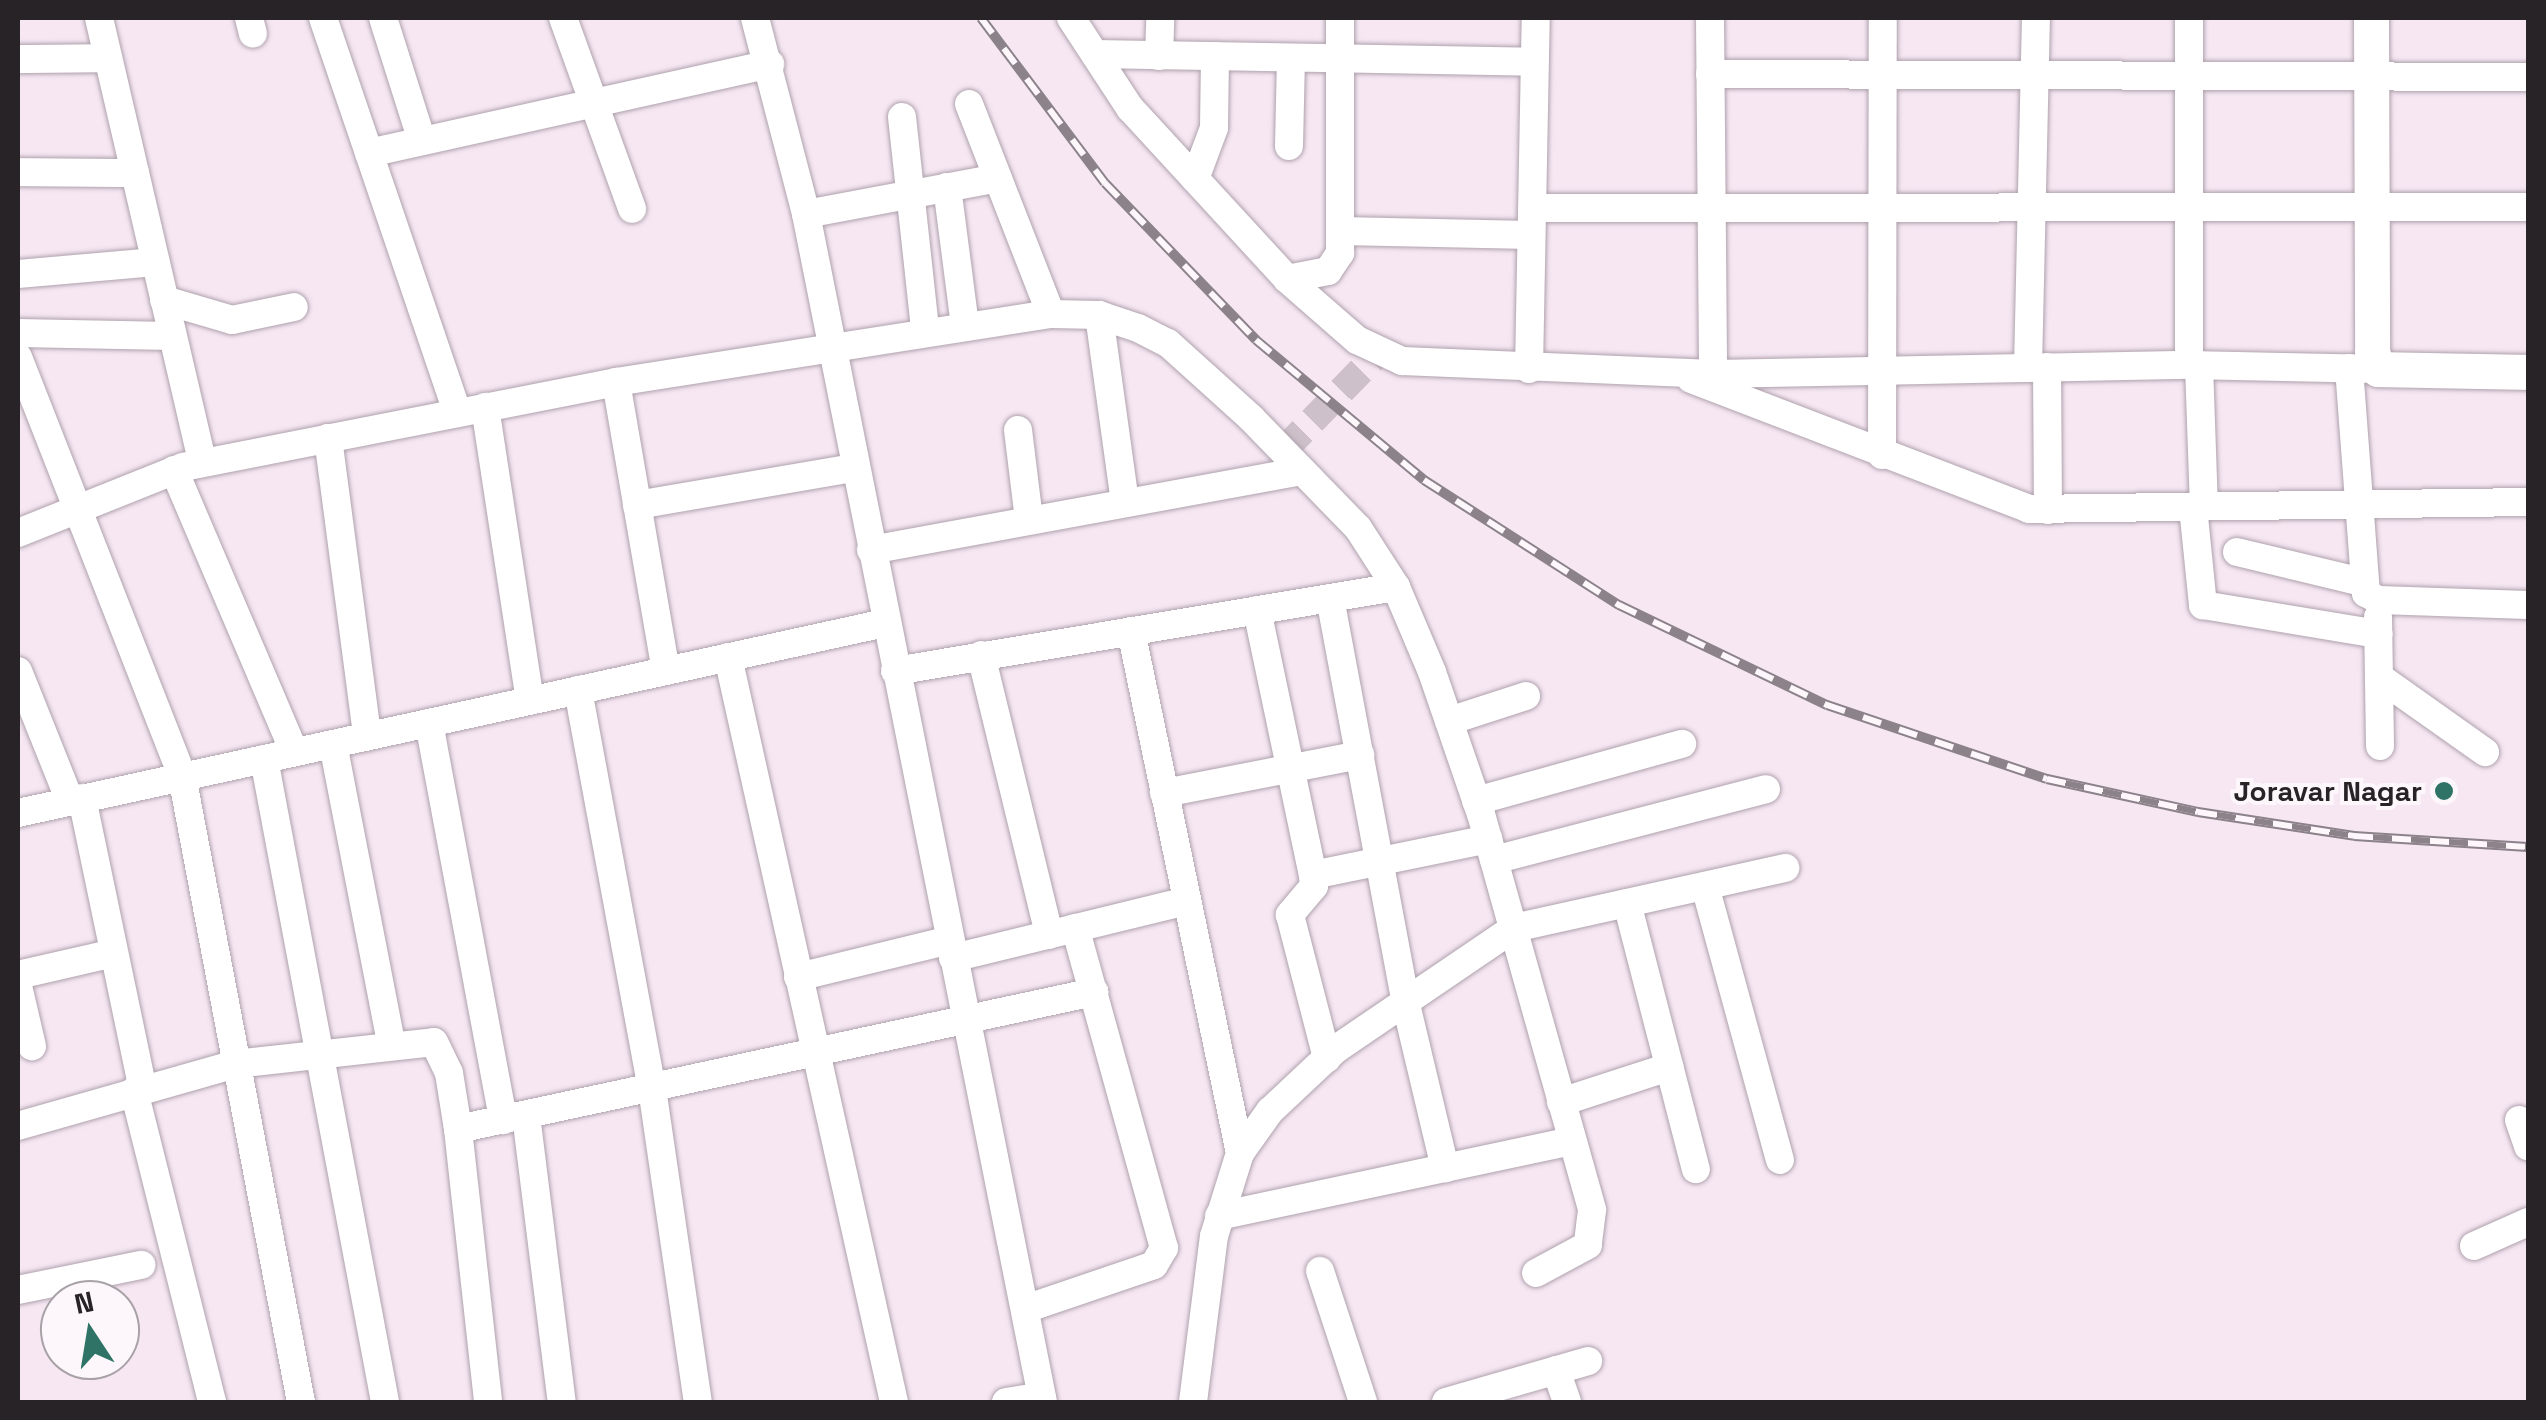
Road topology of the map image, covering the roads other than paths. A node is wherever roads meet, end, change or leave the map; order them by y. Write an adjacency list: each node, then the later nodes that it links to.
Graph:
1 (99, 18): 18 (street)
2 (323, 18): 35 (street)
3 (383, 18): 33 (street)
4 (563, 18): 30 (street)
5 (755, 18): 23 (street)
6 (1071, 18): 15 (street)
7 (1160, 18): 16 (street)
8 (1340, 18): 21 (street)
9 (1536, 18): 22 (street)
10 (1710, 18): 24 (street)
11 (1882, 18): 26 (street)
12 (2036, 18): 25 (street)
13 (2189, 18): 27 (street)
14 (2371, 18): 28 (main road)
15 (1095, 54): 16 (street); 39 (street)
16 (1159, 56): 17 (street)
17 (1214, 56): 19 (street); 39 (street)
18 (108, 58): 20 (street); 37 (street)
19 (1291, 58): 21 (street); 34 (street)
20 (18, 59)
21 (1340, 59): 22 (street); 51 (street)
22 (1534, 62): 50 (street)
23 (770, 64): 30 (street); 49 (street)
24 (1710, 74): 26 (street); 47 (street)
25 (2035, 75): 26 (street); 27 (street); 43 (street)
26 (1882, 76): 42 (street)
27 (2189, 76): 28 (street); 44 (street)
28 (2371, 77): 29 (street); 45 (main road)
29 (2528, 78)
30 (596, 102): 33 (street); 48 (street)
31 (969, 104): 38 (street)
32 (902, 117): 41 (street)
33 (422, 141): 35 (street)
34 (1289, 146)
35 (369, 153): 75 (street)
36 (18, 172): 37 (street)
37 (134, 173): 52 (street)
38 (998, 178): 40 (street); 57 (street)
39 (1195, 179): 54 (street)
40 (947, 187): 41 (street); 59 (street)
41 (910, 193): 49 (street); 60 (street)
42 (1881, 207): 43 (street); 47 (street); 69 (street)
43 (2032, 207): 44 (street); 66 (street)
44 (2188, 207): 45 (street); 65 (street)
45 (2372, 207): 46 (street); 68 (main road)
46 (2528, 207)
47 (1712, 208): 50 (street); 72 (street)
48 (632, 209)
49 (806, 214): 63 (street)
50 (1532, 221): 51 (street); 67 (street)
51 (1340, 231): 54 (street)
52 (155, 262): 53 (street); 55 (street)
53 (18, 274)
54 (1287, 279): 67 (street)
55 (164, 300): 56 (street); 62 (street)
56 (294, 308)
57 (1051, 314): 58 (street); 59 (street)
58 (1099, 315): 82 (street); 83 (street)
59 (965, 325): 60 (street)
60 (924, 330): 63 (street)
61 (18, 332): 62 (street)
62 (172, 336): 79 (street)
63 (829, 344): 73 (street); 80 (street)
64 (18, 357): 88 (street)
65 (2194, 365): 66 (street); 68 (street); 87 (street)
66 (2038, 368): 69 (street); 89 (street)
67 (1529, 369): 71 (street)
68 (2364, 369): 70 (main road); 86 (street)
69 (1878, 371): 72 (street); 78 (street)
70 (2528, 372)
71 (1676, 373): 72 (street); 78 (street)
72 (1713, 374)
73 (616, 382): 74 (street); 85 (street)
74 (485, 407): 75 (street); 110 (street)
75 (456, 412): 77 (street)
76 (1018, 430): 90 (street)
77 (328, 438): 79 (street); 113 (street)
78 (1882, 455): 89 (street)
79 (202, 462): 81 (street)
80 (854, 468): 85 (street); 92 (street)
81 (174, 470): 88 (street); 117 (street)
82 (1302, 471): 83 (street); 94 (street)
83 (1125, 502): 90 (street)
84 (2528, 502): 86 (street)
85 (637, 505): 104 (street)
86 (2357, 505): 87 (street); 95 (street)
87 (2199, 507): 89 (street); 101 (street)
88 (81, 508): 91 (street); 122 (street)
89 (2048, 510)
90 (1029, 520): 92 (street)
91 (18, 533)
92 (870, 550): 99 (street)
93 (2237, 552): 95 (street)
94 (1396, 587): 96 (street); 111 (street)
95 (2370, 591): 97 (street); 101 (street)
96 (1330, 598): 98 (street); 119 (street)
97 (2528, 606)
98 (1257, 610): 100 (street); 121 (street)
99 (886, 623): 103 (street); 105 (street)
100 (1131, 630): 102 (street); 124 (street)
101 (2379, 634): 107 (street)
102 (980, 655): 105 (street); 136 (street)
103 (728, 658): 104 (street); 140 (street)
104 (666, 671): 108 (street)
105 (895, 671): 137 (street)
106 (18, 672): 125 (street)
107 (2379, 677): 116 (street); 118 (street)
108 (578, 690): 110 (street); 152 (street)
109 (1526, 696): 111 (street)
110 (530, 700): 112 (street)
111 (1448, 721): 126 (street)
112 (428, 723): 113 (street); 155 (street)
113 (367, 736): 114 (street)
114 (333, 744): 117 (street); 145 (street)
115 (1682, 744): 126 (street)
116 (2380, 746)
117 (294, 752): 120 (street)
118 (2486, 752)
119 (1360, 755): 121 (street); 129 (street)
120 (264, 759): 122 (street); 147 (street)
121 (1288, 769): 124 (street); 131 (street)
122 (182, 776): 125 (street); 150 (street)
123 (1766, 788): 128 (street)
124 (1164, 793): 133 (street)
125 (76, 800): 127 (street); 138 (street)
126 (1476, 801): 128 (street)
127 (18, 813)
128 (1491, 850): 129 (street); 135 (street)
129 (1379, 859): 131 (street); 143 (street)
130 (1784, 868): 132 (street)
131 (1313, 875): 149 (street)
132 (1706, 886): 134 (street); 160 (street)
133 (1187, 901): 136 (street); 159 (street)
134 (1626, 903): 135 (street); 151 (street)
135 (1514, 928): 143 (street); 154 (street)
136 (1062, 931): 137 (street); 142 (street)
137 (952, 949): 140 (street); 144 (street)
138 (114, 953): 139 (street); 153 (street)
139 (18, 976)
140 (798, 977): 148 (street)
141 (18, 986): 146 (street)
142 (1094, 992): 144 (street); 170 (street)
143 (1406, 1000): 149 (street); 161 (street)
144 (966, 1022): 148 (street); 170 (street)
145 (391, 1042): 147 (street); 157 (street)
146 (32, 1046)
147 (319, 1051): 150 (street); 177 (street)
148 (815, 1054): 152 (street); 181 (street)
149 (1326, 1058): 159 (street)
150 (234, 1064): 153 (street); 176 (street)
151 (1670, 1067): 154 (street); 162 (street)
152 (652, 1088): 155 (street); 180 (street)
153 (138, 1090): 156 (street); 175 (street)
154 (1561, 1102): 158 (street)
155 (514, 1117): 157 (street); 179 (street)
156 (18, 1126)
157 (458, 1129): 178 (street)
158 (1572, 1140): 161 (street); 168 (street)
159 (1240, 1153): 163 (street)
160 (1780, 1160)
161 (1445, 1168): 163 (street)
162 (1696, 1170)
163 (1219, 1216): 183 (street)
164 (2528, 1222): 165 (street)
165 (2474, 1246)
166 (142, 1265): 169 (street)
167 (1320, 1271): 184 (street)
168 (1536, 1273)
169 (18, 1290)
170 (1024, 1309): 173 (street)
171 (1588, 1361): 172 (street)
172 (1556, 1370): 174 (street); 185 (street)
173 (1043, 1400): 182 (street)
174 (1460, 1401)
175 (212, 1402)
176 (301, 1402)
177 (385, 1402)
178 (488, 1402)
179 (562, 1402)
180 (698, 1402)
181 (894, 1402)
182 (1006, 1402)
183 (1193, 1402)
184 (1363, 1402)
185 (1567, 1402)

